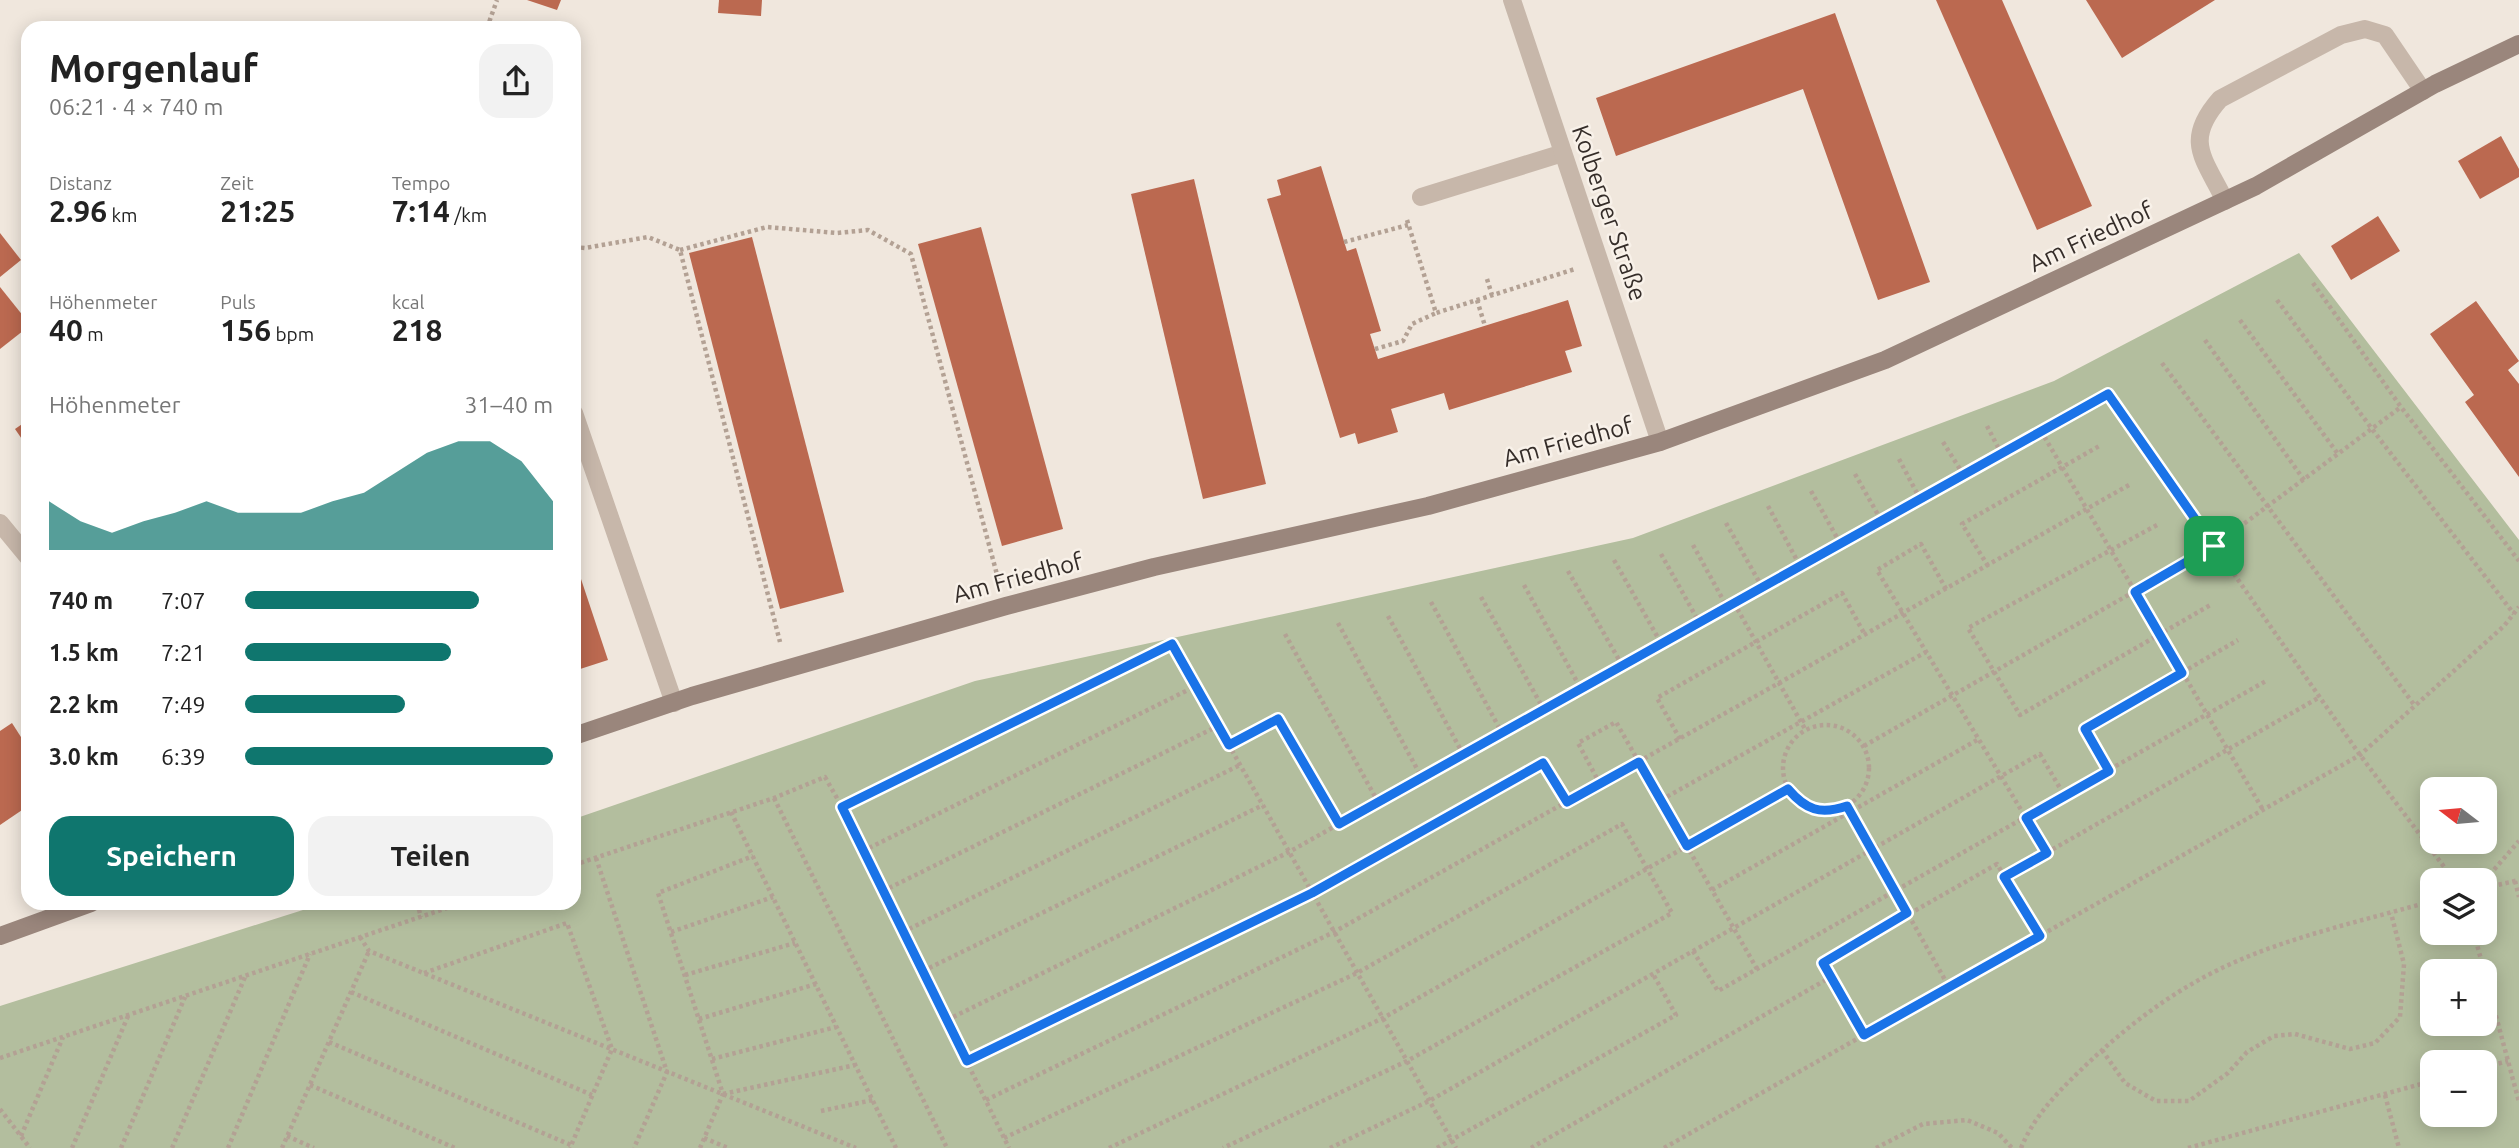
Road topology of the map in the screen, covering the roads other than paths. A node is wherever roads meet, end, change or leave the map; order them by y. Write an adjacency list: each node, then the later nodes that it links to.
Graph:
1 (1512, 0): 4 (street, Kolberger Straße)
2 (2519, 44): 3 (street, Am Friedhof)
3 (2423, 91): 6 (street, Am Friedhof); 6 (street)
4 (1563, 153): 5 (street); 8 (street, Kolberger Straße)
5 (1421, 197)
6 (2225, 201): 8 (street, Am Friedhof)
7 (581, 433): 11 (street)
8 (1660, 442): 11 (street, Am Friedhof)
9 (0, 523): 10 (street)
10 (21, 548)
11 (674, 703): 12 (street, Am Friedhof)
12 (581, 734)
13 (72, 910): 14 (street)
14 (0, 936)

